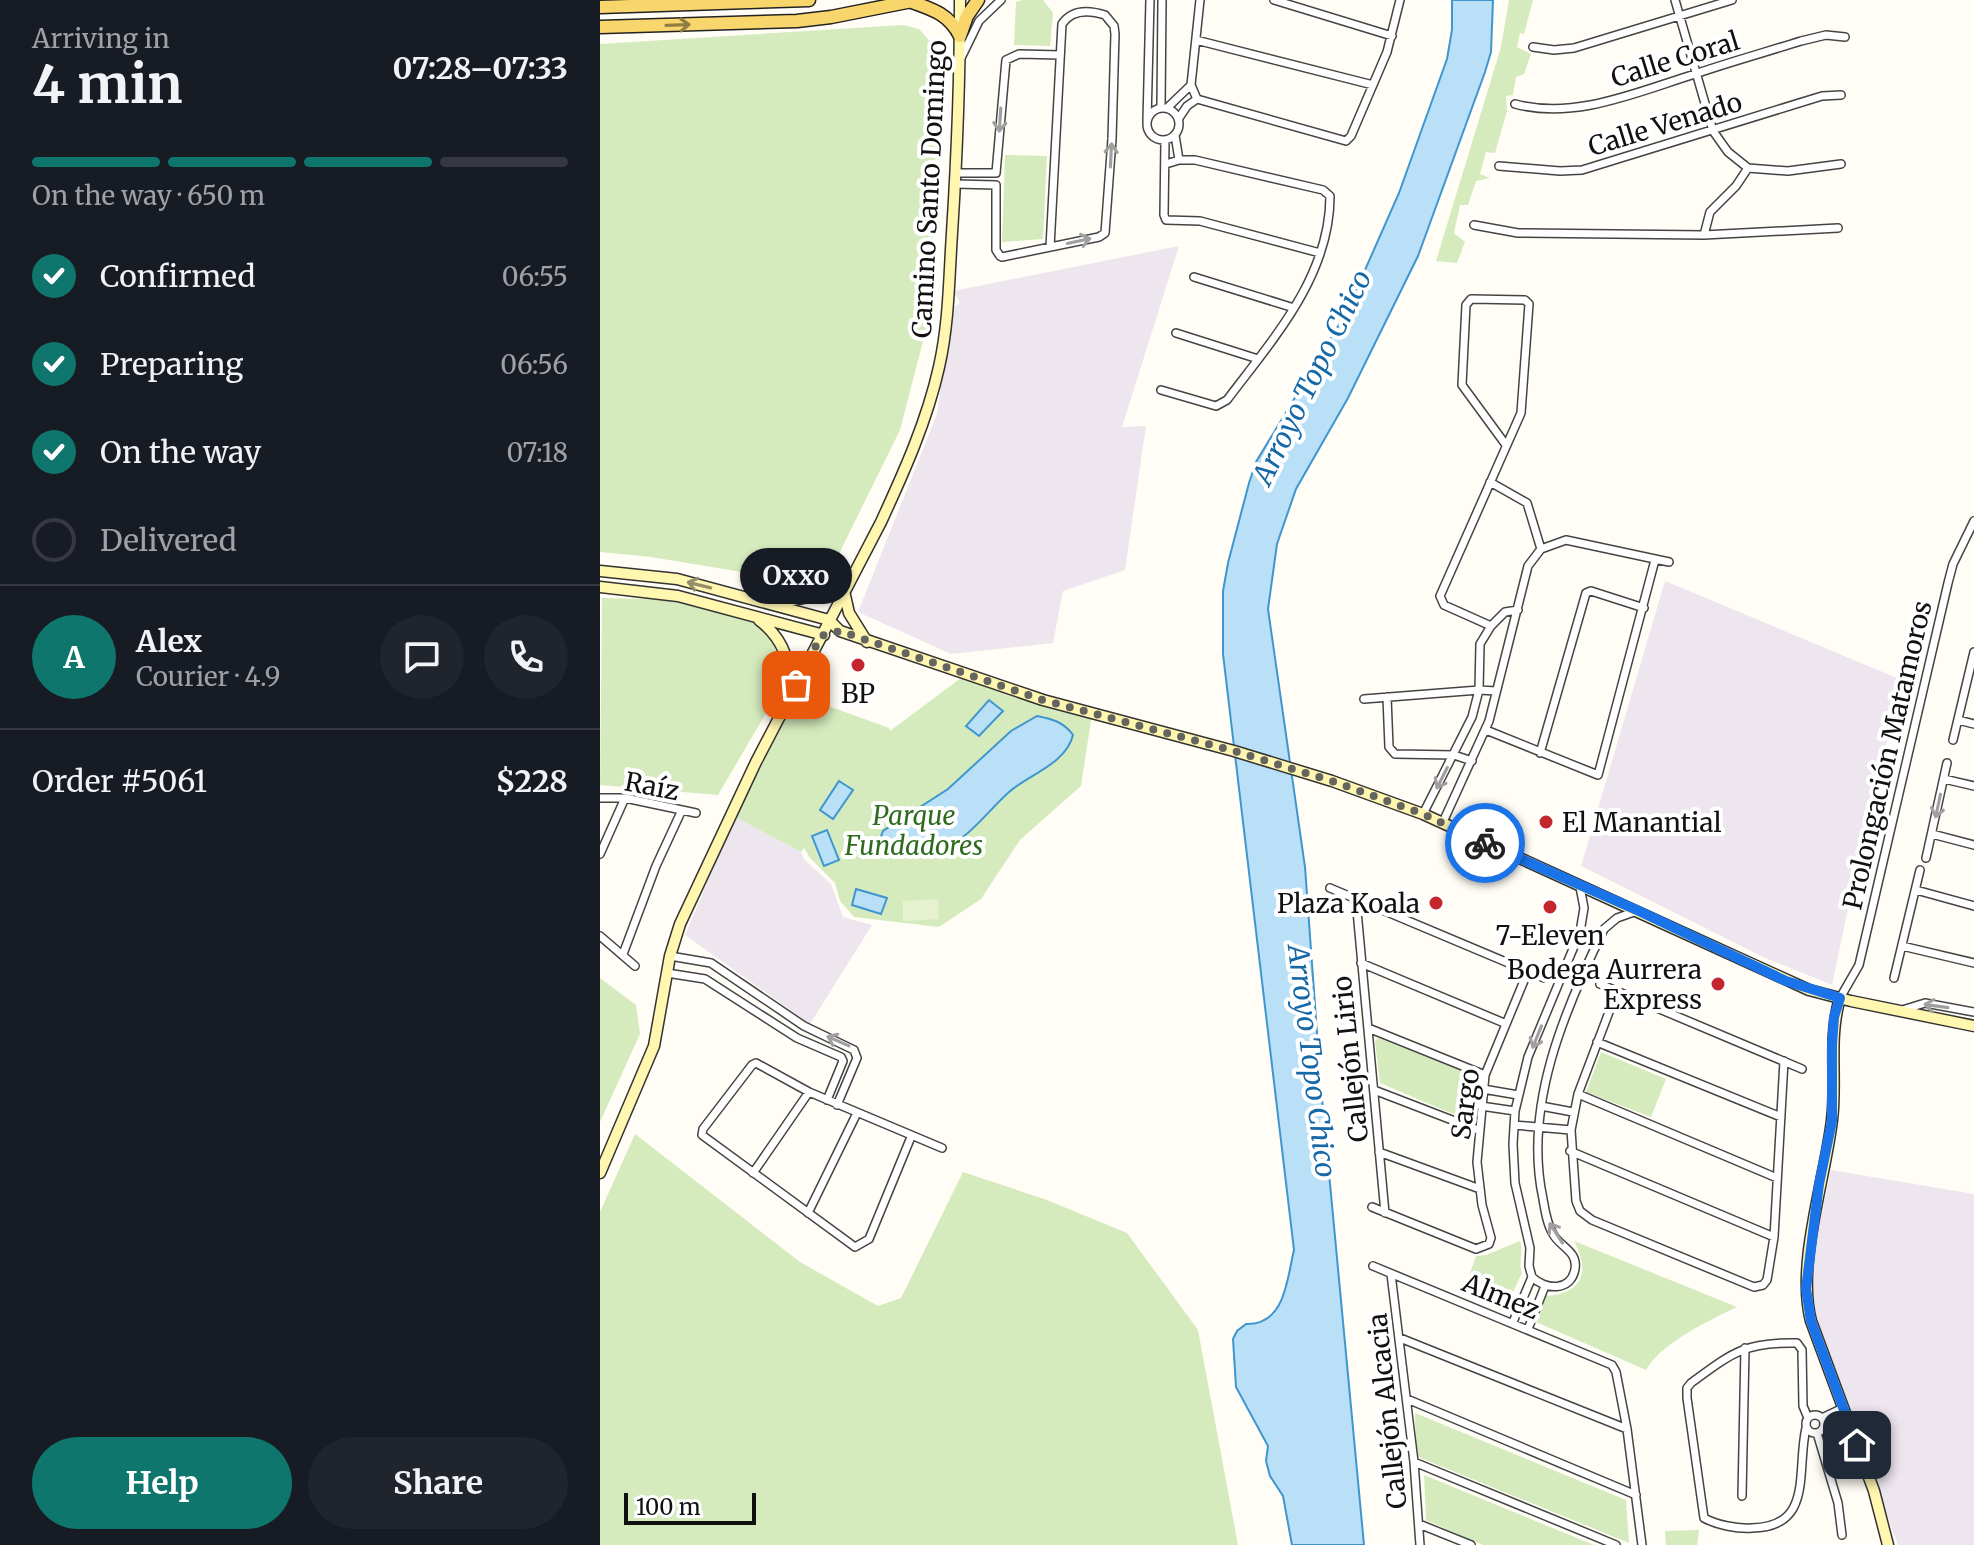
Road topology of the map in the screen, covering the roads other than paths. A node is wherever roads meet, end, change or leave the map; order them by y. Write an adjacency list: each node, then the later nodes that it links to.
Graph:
1 (809, 0): 13 (main road)
2 (960, 0): 16 (street, Camino Santo Domingo)
3 (978, 0): 16 (main road)
4 (1001, 0): 24 (street)
5 (1150, 0): 20 (street)
6 (1162, 0): 21 (street)
7 (1200, 0): 19 (street)
8 (1274, 0): 17 (street)
9 (1400, 0): 17 (street)
10 (1675, 0): 14 (street)
11 (1732, 0): 14 (street)
12 (904, 2): 15 (main road, one-way to 12); 16 (main road)
13 (600, 7)
14 (1680, 16): 22 (street); 25 (street)
15 (600, 27)
16 (960, 36): 24 (street, Camino Santo Domingo)
17 (1392, 36): 27 (street)
18 (1845, 37): 25 (street, Calle Coral)
19 (1196, 40): 26 (street); 27 (street)
20 (1149, 45): 21 (street); 33 (street)
21 (1160, 46): 31 (street)
22 (1533, 47)
23 (1060, 55): 42 (street, one-way to 42); 46 (street); 46 (street, one-way to 23)
24 (959, 63): 42 (street, Camino Santo Domingo)
25 (1697, 73): 30 (street, Calle Coral); 34 (street)
26 (1191, 85): 29 (street); 31 (street)
27 (1373, 85): 29 (street)
28 (1841, 95): 34 (street, Calle Venado)
29 (1197, 99): 32 (street)
30 (1515, 104)
31 (1164, 108): 32 (street); 33 (street)
32 (1179, 118): 35 (street)
33 (1147, 121): 36 (street)
34 (1713, 131): 40 (street, Calle Venado); 41 (street)
35 (1175, 135): 36 (street); 37 (street)
36 (1165, 140): 38 (street)
37 (1179, 160): 38 (street); 47 (street)
38 (1166, 164): 47 (street)
39 (1841, 164): 41 (street)
40 (1499, 166)
41 (1748, 168): 45 (street)
42 (955, 179): 46 (street); 59 (street, Camino Santo Domingo)
43 (1474, 225): 45 (street)
44 (1838, 228): 45 (street)
45 (1704, 235)
46 (1050, 247)
47 (1320, 253): 49 (street)
48 (1194, 277): 49 (street)
49 (1294, 308): 51 (street)
50 (1176, 333): 51 (street)
51 (1258, 359): 52 (street)
52 (1161, 390)
53 (1506, 445): 53 (street); 54 (street)
54 (1490, 482): 56 (street); 68 (street)
55 (1974, 521): 120 (street, Prolongación Matamoros)
56 (1541, 549): 57 (street); 65 (street)
57 (1655, 560): 58 (street); 64 (street)
58 (1669, 562)
59 (857, 568): 62 (street, Camino Santo Domingo); 63 (street)
60 (600, 571): 63 (street, one-way to 60)
61 (600, 587): 66 (street)
62 (844, 591): 67 (street, Camino Santo Domingo); 71 (street)
63 (770, 604): 67 (street)
64 (1644, 608): 82 (street); 82 (street)
65 (1518, 610): 68 (street); 74 (street)
66 (754, 616): 70 (street); 77 (street)
67 (829, 620): 69 (street); 70 (street, Camino Santo Domingo)
68 (1491, 626): 73 (street)
69 (840, 631): 70 (street); 71 (street)
70 (821, 636): 77 (street, Camino Santo Domingo)
71 (867, 642): 92 (street)
72 (1974, 652): 78 (street)
73 (1479, 690): 74 (street); 75 (street); 83 (street)
74 (1496, 691): 80 (street)
75 (1387, 697): 76 (street); 83 (street)
76 (1364, 699)
77 (787, 704): 110 (street, Camino Santo Domingo)
78 (1958, 720): 79 (street); 81 (street)
79 (1974, 724)
80 (1486, 730): 82 (street); 84 (street)
81 (1953, 740)
82 (1540, 753)
83 (1454, 755): 84 (street); 92 (street, one-way to 92)
84 (1472, 761): 93 (street)
85 (1947, 763): 86 (street)
86 (1944, 779): 87 (street); 94 (street, one-way to 94)
87 (1974, 786)
88 (600, 798): 89 (street, Raíz)
89 (625, 798): 90 (street, Raíz); 96 (street)
90 (681, 812): 91 (street, Raíz); 109 (street)
91 (696, 813)
92 (1423, 814): 93 (street)
93 (1443, 822): 99 (street)
94 (1932, 834): 95 (street); 97 (street)
95 (1974, 845)
96 (600, 854)
97 (1926, 858)
98 (1920, 870): 101 (street)
99 (1579, 885): 104 (street); 105 (street)
100 (1330, 888): 102 (street)
101 (1916, 890): 103 (street); 108 (street)
102 (1356, 900): 111 (street, Callejón Lirio); 114 (street)
103 (1974, 906)
104 (1639, 911): 107 (street); 120 (street)
105 (1580, 932): 107 (street); 134 (street, one-way to 134)
106 (600, 936): 109 (street)
107 (1598, 941): 138 (street)
108 (1902, 946): 112 (street); 117 (street)
109 (623, 954): 113 (street)
110 (670, 956): 115 (street, Camino Santo Domingo); 136 (street, one-way to 110)
111 (1361, 963): 123 (street); 125 (street, Callejón Lirio)
112 (1974, 963)
113 (635, 966)
114 (1528, 971): 116 (street); 123 (street, Sargo)
115 (667, 973): 135 (street); 151 (street, Camino Santo Domingo)
116 (1544, 978)
117 (1894, 978)
118 (1600, 984): 119 (street)
119 (1617, 991): 126 (street); 127 (street)
120 (1840, 998): 121 (street); 168 (street)
121 (1899, 1011): 122 (street, one-way to 121); 124 (street)
122 (1974, 1012)
123 (1504, 1023): 129 (street, Sargo)
124 (1974, 1026)
125 (1368, 1028): 129 (street); 131 (street, Callejón Lirio)
126 (1597, 1042): 133 (street); 142 (street)
127 (1784, 1061): 128 (street); 142 (street)
128 (1802, 1069)
129 (1485, 1075): 130 (street, Sargo)
130 (1483, 1089): 134 (street); 137 (street, Sargo)
131 (1374, 1090): 145 (street); 150 (street, Callejón Lirio)
132 (809, 1092): 135 (street); 152 (street); 152 (street)
133 (1578, 1094): 140 (street); 153 (street)
134 (1518, 1095): 139 (street)
135 (827, 1100): 136 (street)
136 (837, 1105): 141 (street)
137 (1481, 1106): 139 (street); 145 (street, Sargo)
138 (1541, 1106): 140 (street); 144 (street)
139 (1515, 1111): 143 (street)
140 (1573, 1112): 146 (street)
141 (857, 1113): 147 (street); 156 (street)
142 (1781, 1117): 153 (street)
143 (1514, 1125): 144 (street); 161 (street)
144 (1539, 1128): 146 (street); 162 (street, one-way to 144)
145 (1478, 1130): 154 (street, Sargo)
146 (1571, 1130): 149 (street)
147 (911, 1137): 148 (street); 156 (street)
148 (942, 1148)
149 (1570, 1151): 158 (street); 158 (street)
150 (1379, 1152): 154 (street); 157 (street, Callejón Lirio)
151 (600, 1173)
152 (753, 1173): 156 (street)
153 (1777, 1178): 158 (street)
154 (1480, 1189): 157 (street, Sargo)
155 (1372, 1207): 157 (street)
156 (808, 1213)
157 (1385, 1213)
158 (1774, 1237)
159 (1373, 1266): 160 (street, Almez)
160 (1391, 1274): 163 (street, Almez); 165 (street, Callejón Alcacia)
161 (1532, 1277): 162 (street); 163 (street)
162 (1545, 1286): 164 (street)
163 (1513, 1322): 164 (street, Almez)
164 (1528, 1329): 173 (street, Almez)
165 (1400, 1338): 167 (street, Callejón Alcacia); 173 (street)
166 (1745, 1348): 169 (street); 172 (street); 176 (street)
167 (1407, 1399): 174 (street, Callejón Alcacia); 175 (street)
168 (1843, 1408): 170 (street); 171 (street)
169 (1808, 1418): 171 (street); 172 (street)
170 (1849, 1423): 171 (street); 183 (street)
171 (1821, 1426): 172 (street); 178 (street)
172 (1806, 1428)
173 (1627, 1429): 175 (street)
174 (1414, 1462): 177 (street, Callejón Alcacia); 181 (street)
175 (1636, 1495): 182 (street)
176 (1742, 1496)
177 (1419, 1524): 179 (street, Callejón Alcacia); 180 (street)
178 (1842, 1535)
179 (1420, 1545)
180 (1471, 1545)
181 (1616, 1545)
182 (1642, 1545)
183 (1888, 1545)

